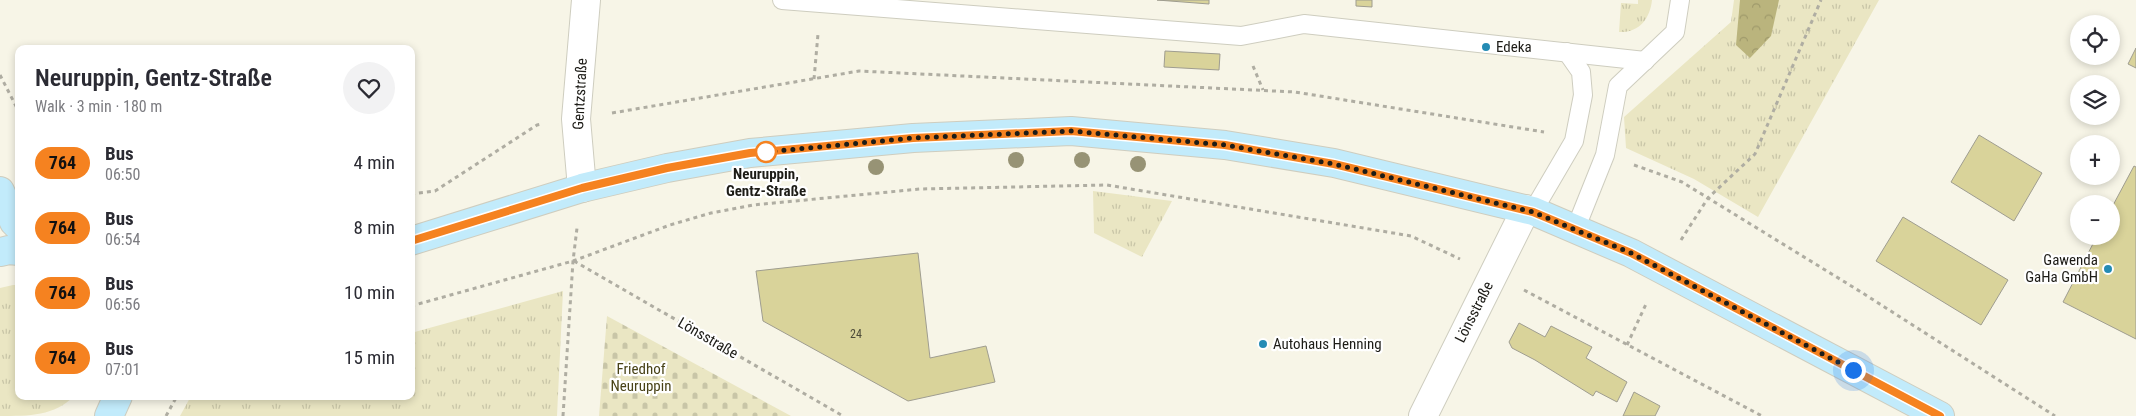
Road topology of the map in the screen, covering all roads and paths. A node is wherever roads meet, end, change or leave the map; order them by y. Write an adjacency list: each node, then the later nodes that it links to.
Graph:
1 (586, 0): 11 (street, Gentzstraße)
2 (782, 0): 5 (lane)
3 (1680, 0): 7 (lane)
4 (1822, 0): 13 (path)
5 (821, 4): 6 (lane); 9 (path)
6 (1567, 52): 7 (lane); 14 (lane)
7 (1645, 61): 16 (lane)
8 (0, 75): 10 (path)
9 (814, 79)
10 (15, 104)
11 (582, 188): 14 (main road); 17 (main road); 20 (path)
12 (0, 191): 15 (main road)
13 (1708, 198)
14 (1529, 210): 16 (main road); 21 (street, Lönsstraße)
15 (15, 223)
16 (1575, 230): 31 (main road)
17 (415, 240)
18 (15, 251): 19 (main road)
19 (0, 252)
20 (573, 261): 21 (path); 22 (path); 27 (path); 28 (path, Lönsstraße)
21 (1493, 274): 29 (street, Lönsstraße); 30 (path)
22 (415, 305)
23 (116, 400): 25 (main road)
24 (175, 400): 26 (path)
25 (109, 416)
26 (166, 416)
27 (563, 416)
28 (842, 416)
29 (1423, 416)
30 (1762, 416)
31 (1940, 416)

